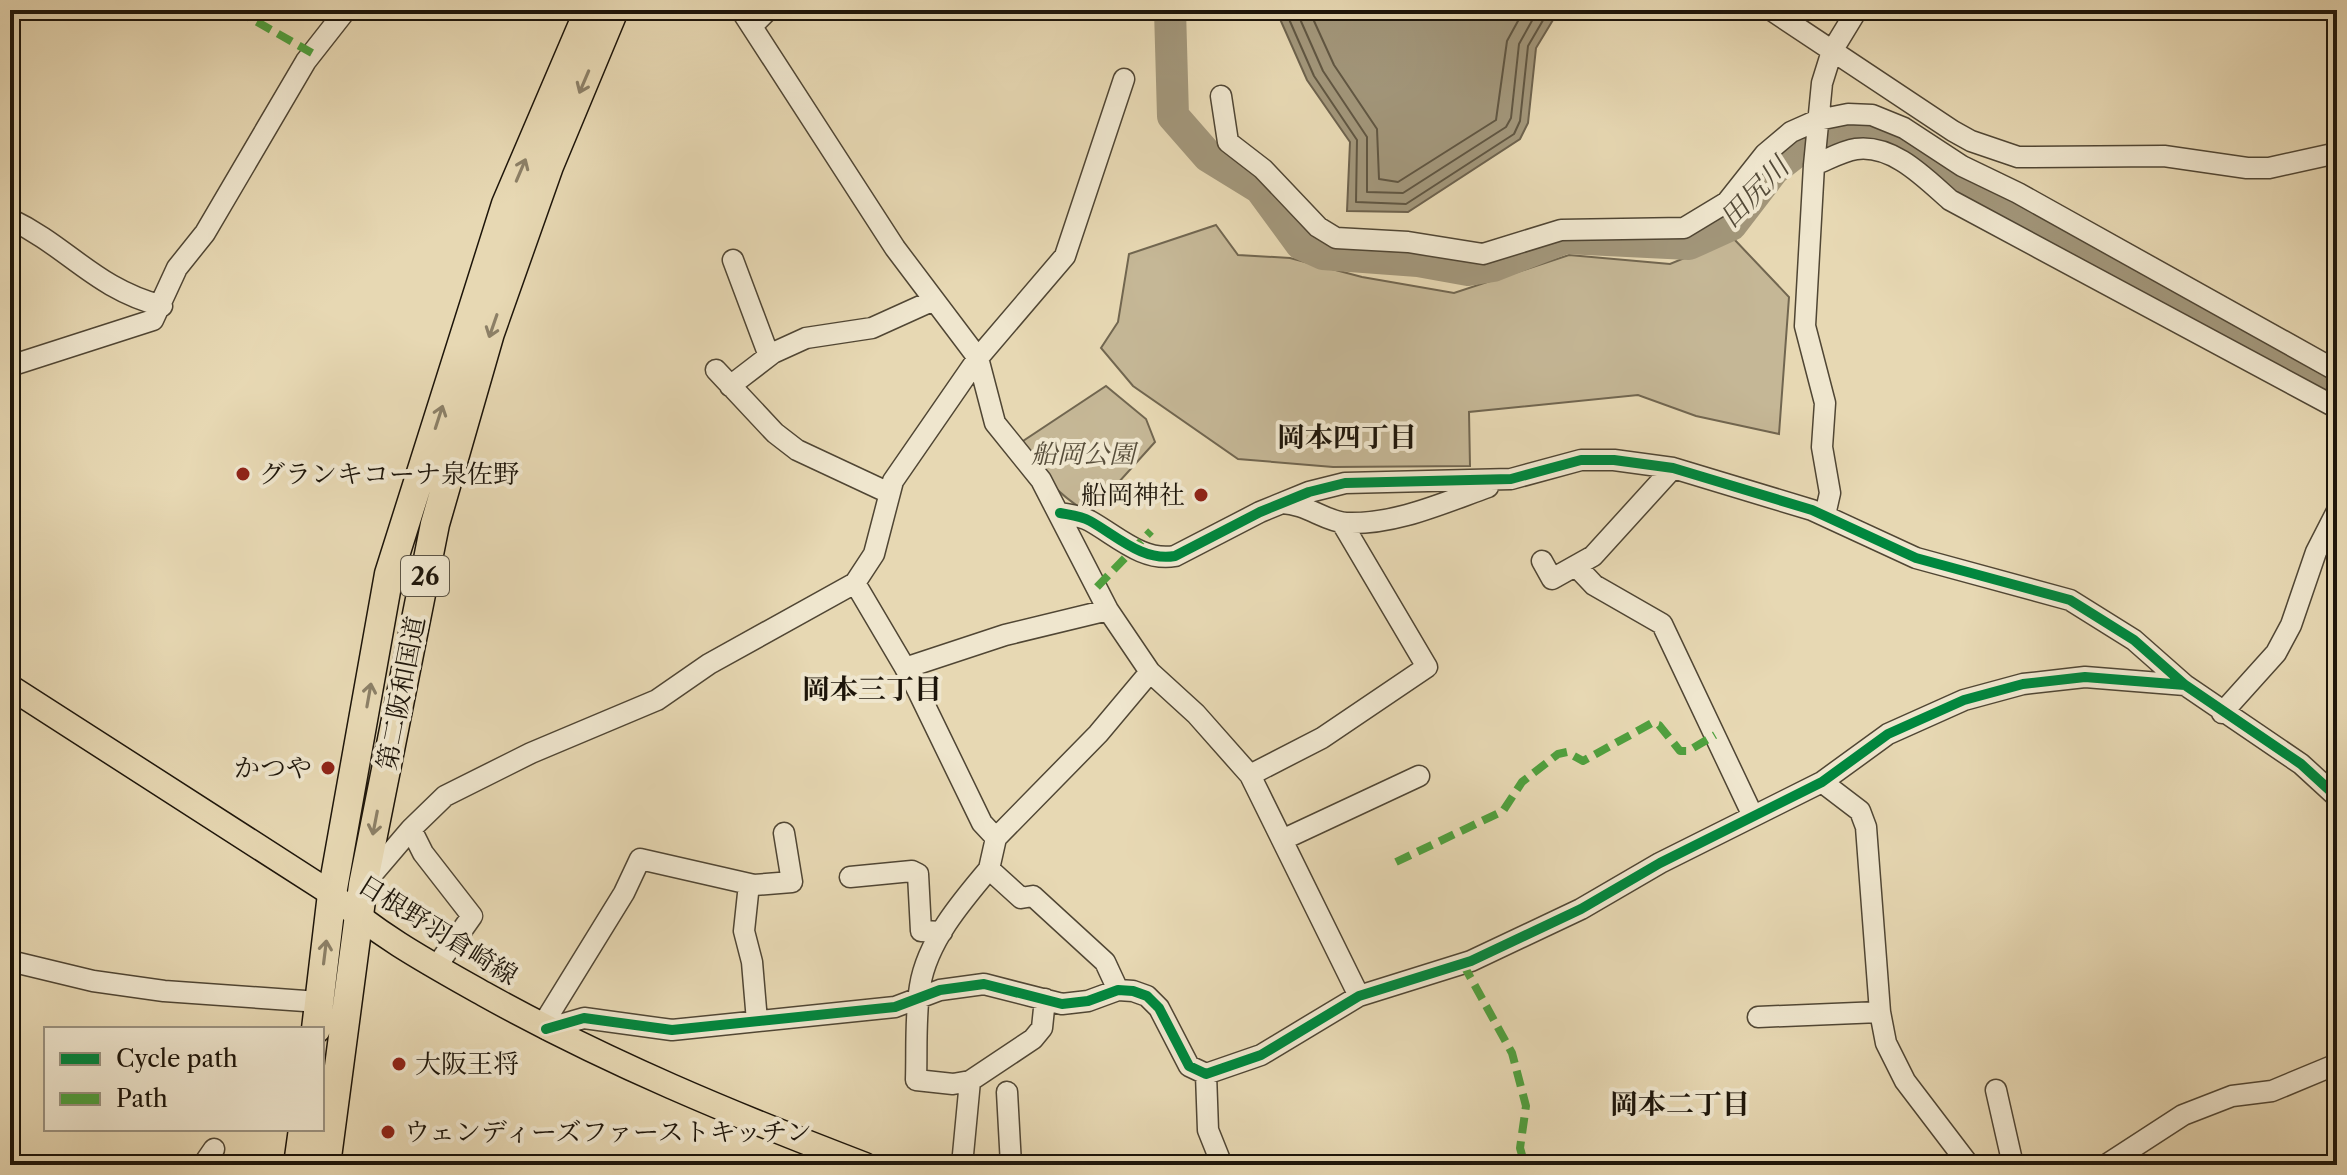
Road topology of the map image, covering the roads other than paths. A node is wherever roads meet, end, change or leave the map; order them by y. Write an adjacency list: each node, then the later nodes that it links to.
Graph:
1 (346, 10): 17 (street)
2 (589, 10): 55 (highway, 第二阪和国道 / 26, one-way to 2)
3 (614, 10): 54 (highway, 第二阪和国道 / 26, one-way to 54)
4 (768, 10): 7 (street)
5 (1771, 10): 8 (street)
6 (1857, 10): 8 (street)
7 (746, 18): 16 (street)
8 (1832, 51): 11 (street); 12 (street)
9 (1124, 79): 19 (street)
10 (1221, 96): 11 (street)
11 (1818, 120): 13 (street); 22 (street)
12 (2337, 153)
13 (1814, 165): 24 (street); 31 (street)
14 (10, 219): 17 (street)
15 (733, 260): 18 (street)
16 (934, 300): 18 (street); 19 (street)
17 (162, 306): 20 (street)
18 (769, 356): 23 (street)
19 (978, 358): 27 (street); 30 (street)
20 (10, 366)
21 (716, 370): 23 (street)
22 (2337, 371)
23 (730, 386): 27 (street)
24 (2337, 408)
25 (1673, 468): 26 (street); 31 (street); 34 (street)
26 (1511, 479): 28 (street); 32 (street)
27 (889, 493): 35 (street)
28 (1282, 503): 30 (street); 32 (street)
29 (2337, 511): 41 (street)
30 (1060, 513): 36 (street)
31 (1825, 515): 39 (street)
32 (1342, 523): 42 (street)
33 (1542, 561): 34 (street)
34 (1576, 566): 46 (street)
35 (855, 583): 37 (street); 47 (street)
36 (1108, 610): 37 (street); 38 (street)
37 (905, 668): 49 (street)
38 (1150, 672): 42 (street); 49 (street)
39 (2185, 685): 41 (street); 44 (street)
40 (10, 687): 55 (main road, 日根野羽倉崎線)
41 (2222, 713): 45 (street)
42 (1250, 775): 50 (street)
43 (1419, 776): 50 (street)
44 (1822, 782): 46 (street); 64 (street)
45 (2337, 797)
46 (1753, 816): 61 (street)
47 (411, 829): 54 (street); 59 (street)
48 (784, 833): 53 (street)
49 (996, 838): 51 (street)
50 (1282, 840): 61 (street)
51 (989, 869): 57 (street); 60 (street)
52 (850, 877): 57 (street)
53 (749, 884): 67 (street); 68 (street)
54 (363, 885): 56 (highway, 第二阪和国道 / 26)
55 (332, 894): 56 (main road, 日根野羽倉崎線); 65 (highway, 第二阪和国道 / 26, one-way to 55)
56 (359, 919): 59 (main road, 日根野羽倉崎線); 77 (highway, 第二阪和国道 / 26)
57 (942, 932): 62 (street)
58 (10, 961): 65 (street)
59 (436, 967): 68 (main road, 日根野羽倉崎線)
60 (1118, 990): 63 (street); 70 (street)
61 (1359, 996): 70 (street)
62 (919, 998): 63 (street); 67 (street); 71 (street)
63 (1045, 999): 71 (street)
64 (1880, 1012): 66 (street); 82 (street)
65 (318, 1016)
66 (1758, 1017)
67 (757, 1021): 68 (street)
68 (544, 1027): 78 (main road, 日根野羽倉崎線)
69 (2337, 1064): 75 (street)
70 (1206, 1074): 81 (street)
71 (970, 1081): 79 (street)
72 (1996, 1090): 83 (street)
73 (1007, 1092): 80 (street)
74 (303, 1131): 76 (highway)
75 (2133, 1157): 84 (street)
76 (298, 1165)
77 (326, 1165)
78 (865, 1165)
79 (962, 1165)
80 (1011, 1165)
81 (1222, 1165)
82 (1969, 1165)
83 (2013, 1165)
84 (2106, 1165)

